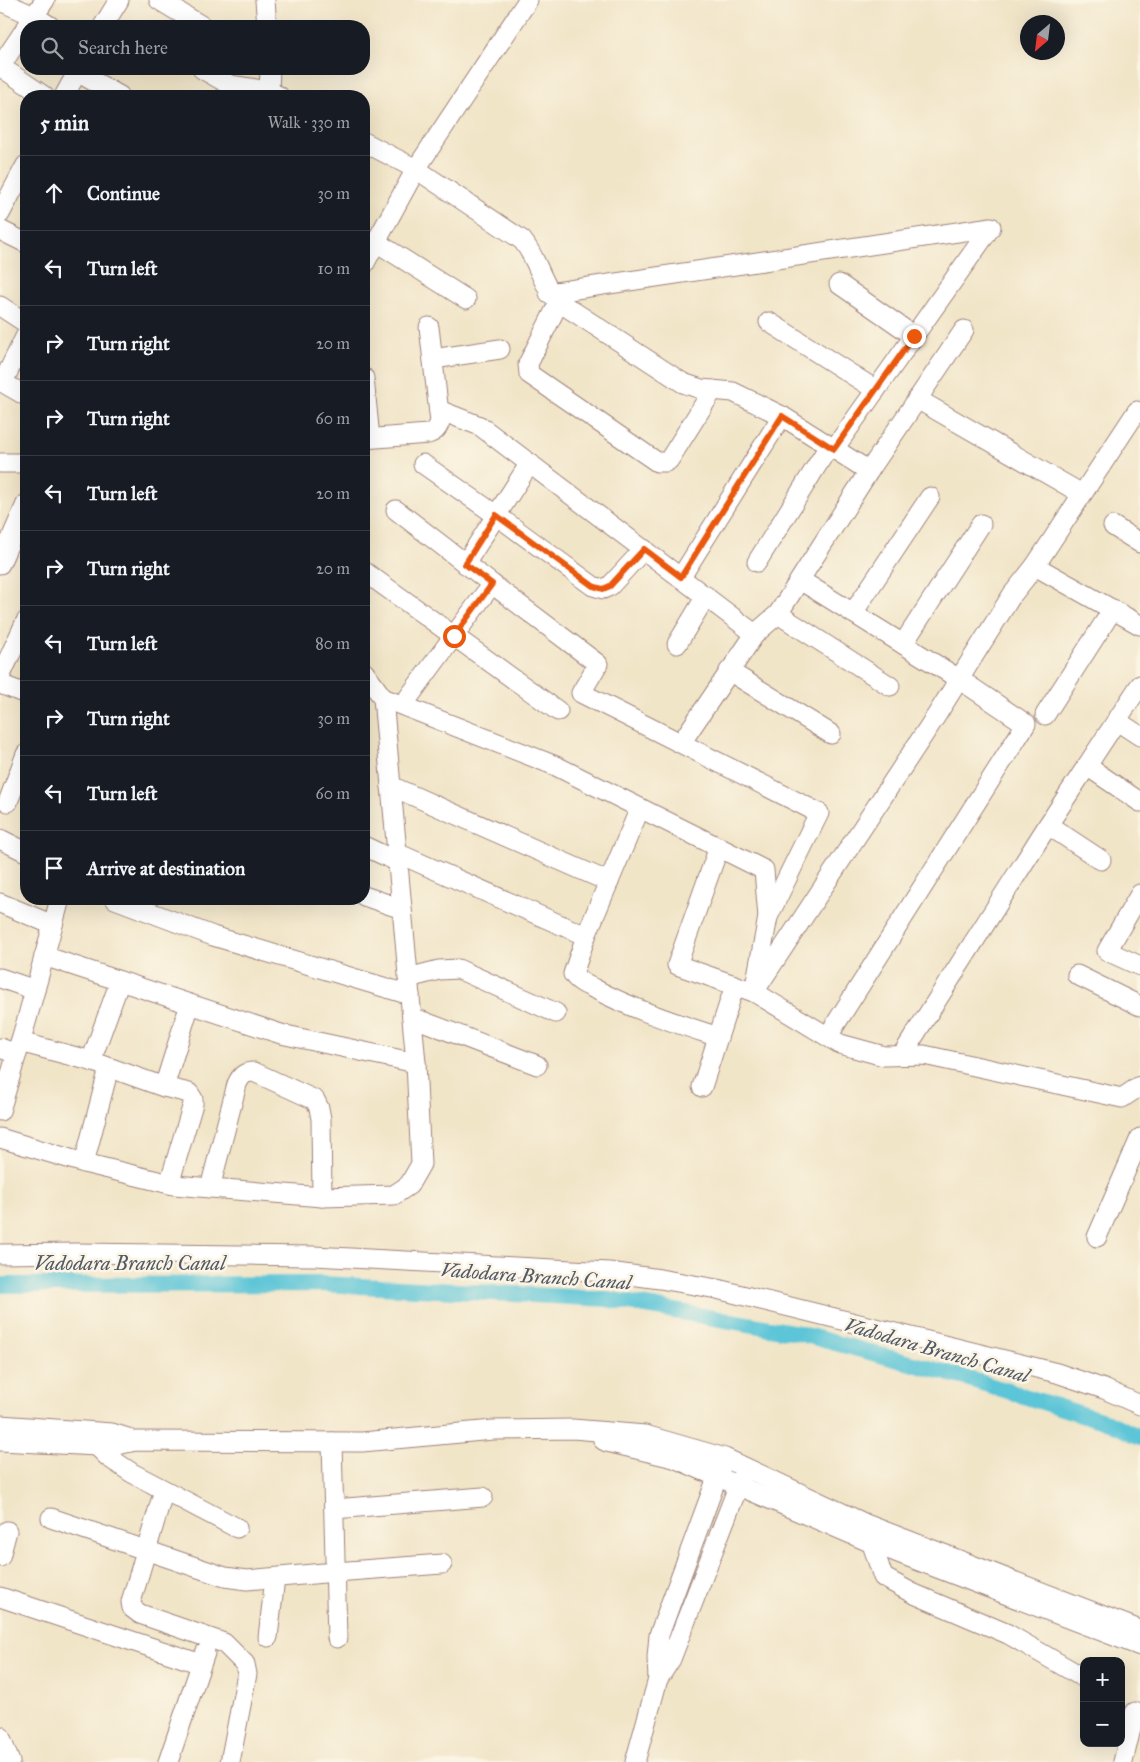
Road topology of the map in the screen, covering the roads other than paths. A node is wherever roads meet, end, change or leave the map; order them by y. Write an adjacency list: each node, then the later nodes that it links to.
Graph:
1 (45, 0): 8 (street)
2 (119, 0): 9 (street)
3 (159, 0): 10 (street)
4 (528, 0): 24 (street)
5 (0, 1): 7 (street)
6 (262, 2): 11 (street)
7 (24, 20)
8 (32, 20)
9 (112, 20)
10 (192, 20)
11 (266, 20)
12 (20, 37): 13 (street)
13 (0, 67): 18 (street)
14 (75, 75): 19 (street)
15 (86, 75): 20 (street)
16 (212, 75): 21 (street)
17 (271, 75): 22 (street)
18 (35, 90)
19 (67, 90)
20 (110, 90)
21 (252, 90)
22 (272, 90)
23 (370, 145): 24 (street)
24 (416, 169): 29 (street); 32 (street)
25 (20, 182): 26 (street)
26 (0, 214)
27 (0, 230): 28 (street)
28 (20, 240)
29 (376, 242): 30 (street); 33 (street)
30 (370, 254)
31 (839, 284): 39 (street)
32 (554, 298): 39 (street); 44 (street); 44 (street)
33 (466, 299)
34 (0, 306): 35 (street)
35 (20, 319)
36 (769, 322): 45 (street)
37 (429, 327): 42 (street)
38 (964, 330): 47 (street)
39 (914, 336): 45 (street)
40 (20, 346): 43 (street)
41 (500, 349): 42 (street)
42 (433, 359): 48 (street)
43 (1, 381): 46 (street)
44 (713, 390): 50 (street)
45 (876, 390): 52 (street)
46 (20, 392)
47 (917, 399): 57 (street); 58 (street)
48 (439, 410): 51 (street); 55 (street)
49 (1137, 411): 58 (street)
50 (782, 416): 52 (street); 72 (street)
51 (370, 438)
52 (832, 447): 57 (street); 67 (street)
53 (0, 463): 54 (street)
54 (20, 463)
55 (530, 463): 61 (street); 66 (street)
56 (423, 464): 61 (street)
57 (869, 471): 73 (street)
58 (1082, 494): 70 (street)
59 (930, 497): 77 (street)
60 (396, 510): 69 (street)
61 (496, 515): 66 (street); 69 (street)
62 (20, 518): 68 (street)
63 (981, 524): 84 (street)
64 (1113, 526): 65 (street)
65 (1140, 543)
66 (644, 549): 72 (street)
67 (757, 562)
68 (0, 564)
69 (465, 564): 74 (street)
70 (1035, 566): 76 (street); 87 (street)
71 (370, 576): 82 (street)
72 (681, 577): 75 (street)
73 (800, 580): 77 (street); 78 (street)
74 (492, 584): 82 (street); 100 (street)
75 (706, 596): 81 (street); 83 (street)
76 (1113, 609): 79 (street); 96 (street)
77 (853, 612): 84 (street)
78 (778, 614): 81 (street); 91 (street)
79 (1140, 625)
80 (20, 634): 86 (street)
81 (755, 634): 85 (street)
82 (454, 636): 94 (street); 95 (street)
83 (677, 644)
84 (903, 644): 87 (street)
85 (729, 671): 98 (street); 100 (street)
86 (0, 677)
87 (959, 679): 132 (street); 137 (street)
88 (370, 680): 93 (street)
89 (0, 684): 92 (street)
90 (1140, 685): 97 (street)
91 (890, 686)
92 (20, 692)
93 (383, 698): 94 (street); 103 (street)
94 (403, 705): 106 (street)
95 (558, 712)
96 (1045, 715)
97 (1117, 721): 99 (street); 101 (street)
98 (831, 734)
99 (1140, 736)
100 (681, 743): 121 (street)
101 (1087, 766): 105 (street); 107 (street)
102 (20, 770): 104 (street)
103 (391, 786): 112 (street); 114 (street)
104 (8, 802)
105 (1140, 802)
106 (640, 808): 109 (street); 114 (street)
107 (1048, 825): 113 (street); 140 (street)
108 (0, 839): 111 (street)
109 (719, 847): 121 (street); 129 (street)
110 (370, 848): 112 (street)
111 (20, 849)
112 (397, 857): 120 (street); 123 (street)
113 (1101, 860)
114 (608, 882): 123 (street)
115 (1140, 894): 125 (street)
116 (370, 898): 120 (street)
117 (0, 903): 122 (street)
118 (58, 905): 122 (street)
119 (131, 905): 130 (street)
120 (402, 909): 130 (street)
121 (768, 917): 132 (street)
122 (53, 925): 124 (street)
123 (586, 936): 138 (street)
124 (44, 956): 128 (street); 131 (street)
125 (1140, 966)
126 (1077, 975): 134 (street)
127 (0, 978): 131 (street)
128 (120, 981): 133 (street); 141 (street)
129 (735, 985): 132 (street); 138 (street)
130 (409, 987): 135 (street); 136 (street)
131 (35, 990): 139 (street)
132 (754, 992): 137 (street)
133 (190, 1004): 142 (street); 146 (street)
134 (1140, 1006)
135 (556, 1013)
136 (412, 1017): 142 (street); 143 (street)
137 (828, 1036): 140 (street)
138 (718, 1037): 147 (street)
139 (12, 1048): 141 (street); 150 (street)
140 (902, 1055): 148 (street)
141 (91, 1061): 144 (street)
142 (416, 1062): 156 (street)
143 (537, 1065)
144 (109, 1068): 146 (street); 153 (street)
145 (1140, 1086): 148 (street)
146 (164, 1087): 154 (street)
147 (702, 1087)
148 (1122, 1098): 149 (street)
149 (1140, 1104)
150 (0, 1111)
151 (0, 1138): 153 (street)
152 (1140, 1138): 157 (street)
153 (84, 1163): 154 (street)
154 (170, 1184): 155 (street)
155 (210, 1188): 156 (street); 156 (street)
156 (322, 1196)
157 (1097, 1237)
158 (0, 1254): 159 (street)
159 (1140, 1405)
160 (0, 1424): 163 (street)
161 (587, 1430): 164 (street); 166 (street); 168 (street)
162 (0, 1441): 165 (street)
163 (136, 1441): 164 (street); 165 (street)
164 (332, 1442): 172 (street)
165 (97, 1446): 170 (street)
166 (725, 1458): 167 (street); 168 (street)
167 (746, 1468): 169 (street); 174 (street)
168 (717, 1475): 169 (street); 191 (street)
169 (738, 1486): 177 (street); 191 (street)
170 (164, 1490): 175 (street); 178 (street)
171 (483, 1497): 172 (street)
172 (334, 1509): 181 (street)
173 (51, 1518): 178 (street)
174 (866, 1524): 177 (street); 184 (street)
175 (237, 1528)
176 (7, 1531): 179 (street)
177 (872, 1543): 188 (street); 190 (street)
178 (146, 1550): 182 (street); 186 (street)
179 (0, 1557)
180 (442, 1564): 181 (street)
181 (335, 1572): 182 (street); 187 (street)
182 (275, 1578): 185 (street)
183 (0, 1597): 189 (street)
184 (1140, 1630)
185 (268, 1637)
186 (210, 1638): 189 (street); 196 (street)
187 (337, 1638)
188 (1140, 1646)
189 (201, 1664): 195 (street)
190 (1080, 1676)
191 (658, 1679): 197 (street)
192 (1132, 1710): 198 (street)
193 (0, 1736): 194 (street)
194 (10, 1762)
195 (168, 1762)
196 (230, 1762)
197 (635, 1762)
198 (1123, 1762)

